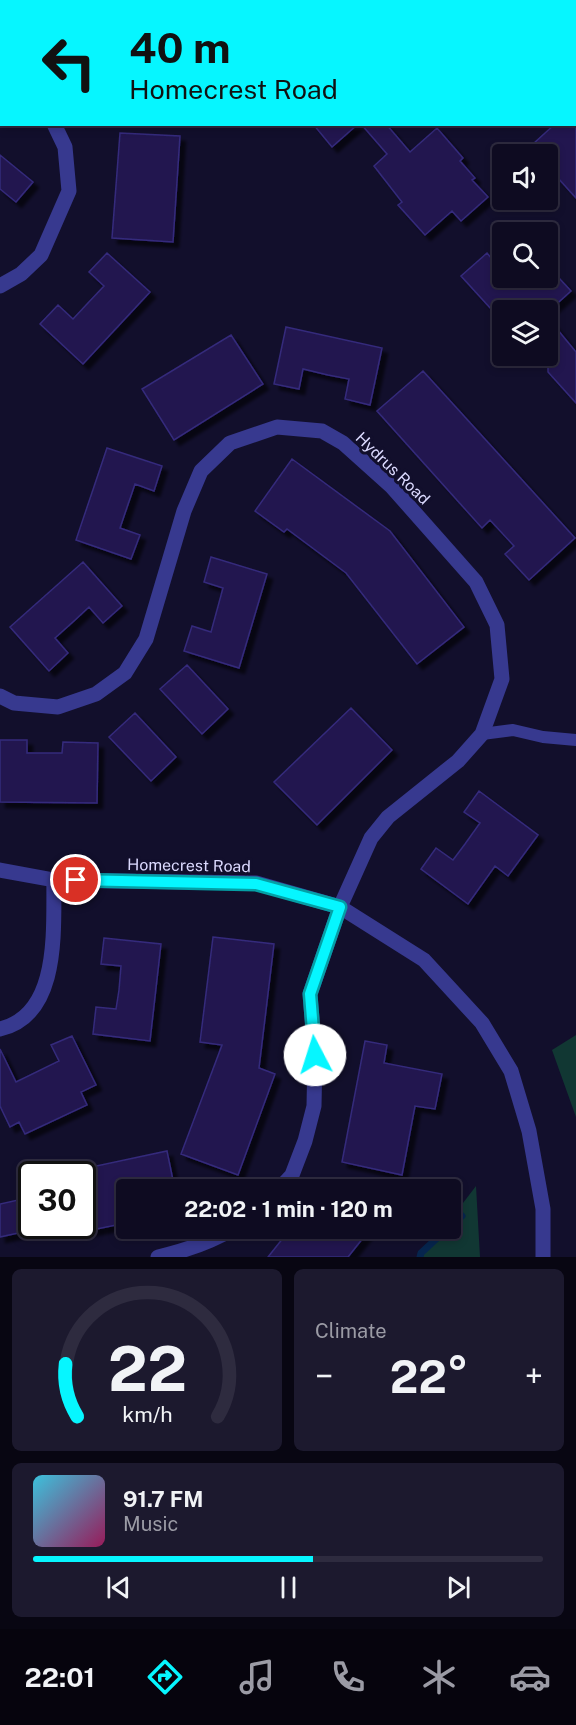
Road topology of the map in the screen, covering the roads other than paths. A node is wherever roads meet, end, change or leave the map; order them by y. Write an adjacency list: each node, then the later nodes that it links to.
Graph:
1 (55, 126): 2 (street)
2 (0, 286)
3 (0, 696): 4 (street, Hydrus Road)
4 (482, 734): 5 (lane); 8 (street, Hydrus Road)
5 (576, 740)
6 (0, 870): 7 (street, Homecrest Road)
7 (54, 880): 8 (street, Homecrest Road); 9 (street)
8 (340, 907): 10 (street, Hydrus Road); 13 (street, Homecrest Road)
9 (0, 1029)
10 (288, 1179)
11 (213, 1239): 12 (street)
12 (158, 1257)
13 (543, 1257)

